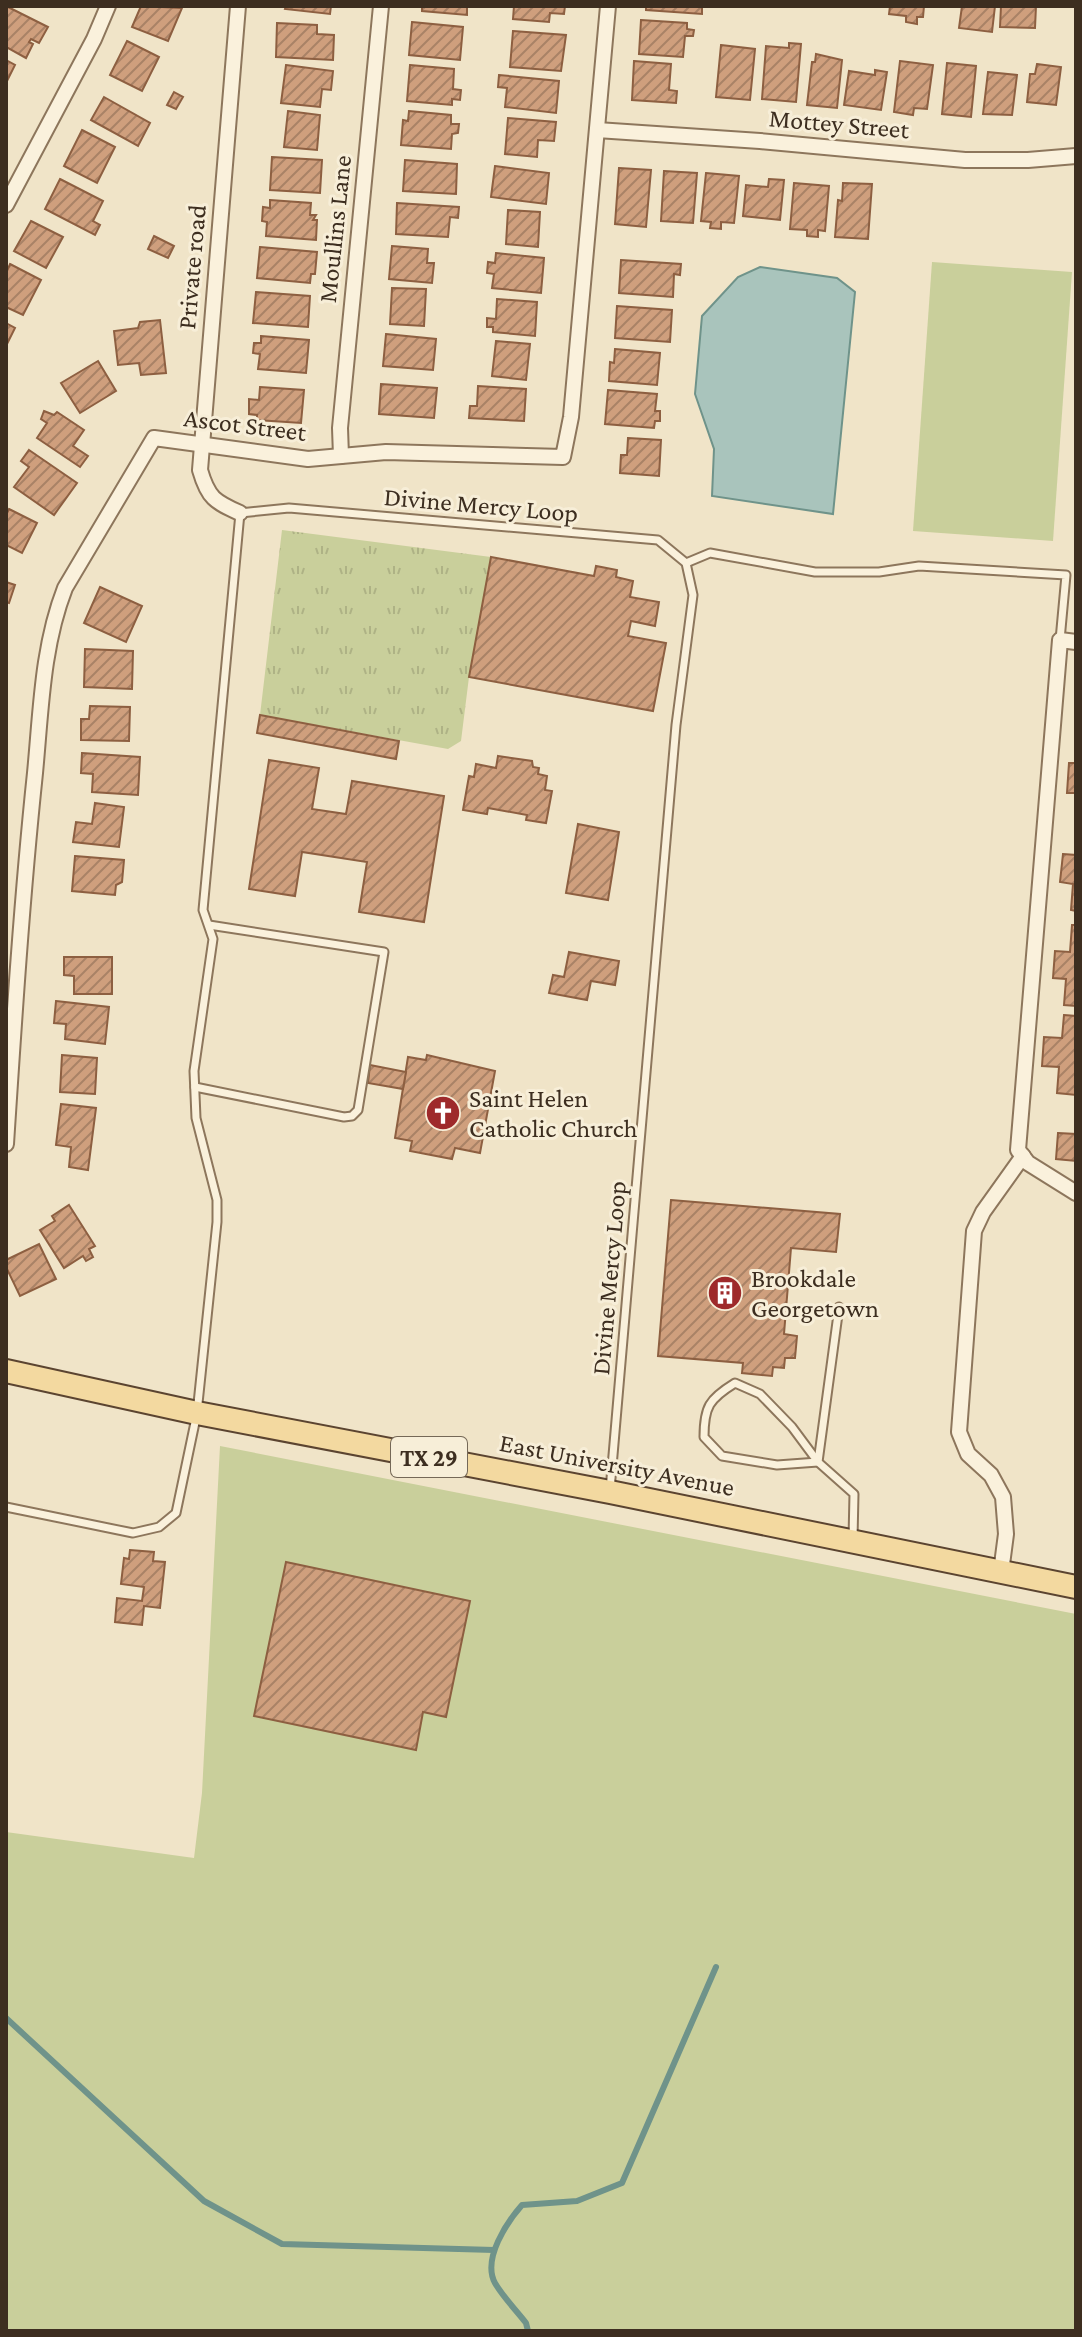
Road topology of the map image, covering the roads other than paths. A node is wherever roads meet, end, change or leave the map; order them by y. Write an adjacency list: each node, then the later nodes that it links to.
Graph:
1 (108, 6): 7 (street)
2 (238, 6): 8 (street, Private road)
3 (381, 6): 9 (street, Moullins Lane)
4 (608, 6): 5 (street, Ascot Street)
5 (597, 130): 6 (street, Mottey Street); 9 (street, Ascot Street)
6 (1076, 156)
7 (6, 205)
8 (201, 445): 9 (street, Ascot Street); 10 (street, Private road); 15 (street, Ascot Street)
9 (341, 456)
10 (240, 513): 11 (lane, Divine Mercy Loop); 16 (lane)
11 (686, 563): 12 (lane); 25 (lane, Divine Mercy Loop)
12 (1060, 640): 13 (street); 19 (street)
13 (1076, 642)
14 (6, 903): 15 (street)
15 (22, 904): 18 (street, Ascot Street)
16 (209, 925): 17 (lane); 17 (lane)
17 (195, 1087): 23 (lane)
18 (6, 1144)
19 (1023, 1156): 20 (street); 28 (street)
20 (1076, 1193)
21 (839, 1307): 24 (lane)
22 (6, 1371): 23 (main road, East University Avenue / TX 29)
23 (197, 1413): 25 (main road, East University Avenue / TX 29); 26 (lane)
24 (818, 1462): 24 (lane); 27 (lane)
25 (610, 1492): 27 (main road, East University Avenue / TX 29)
26 (6, 1507)
27 (853, 1541): 28 (main road, East University Avenue / TX 29)
28 (1001, 1572): 29 (main road, East University Avenue / TX 29)
29 (1076, 1587)

